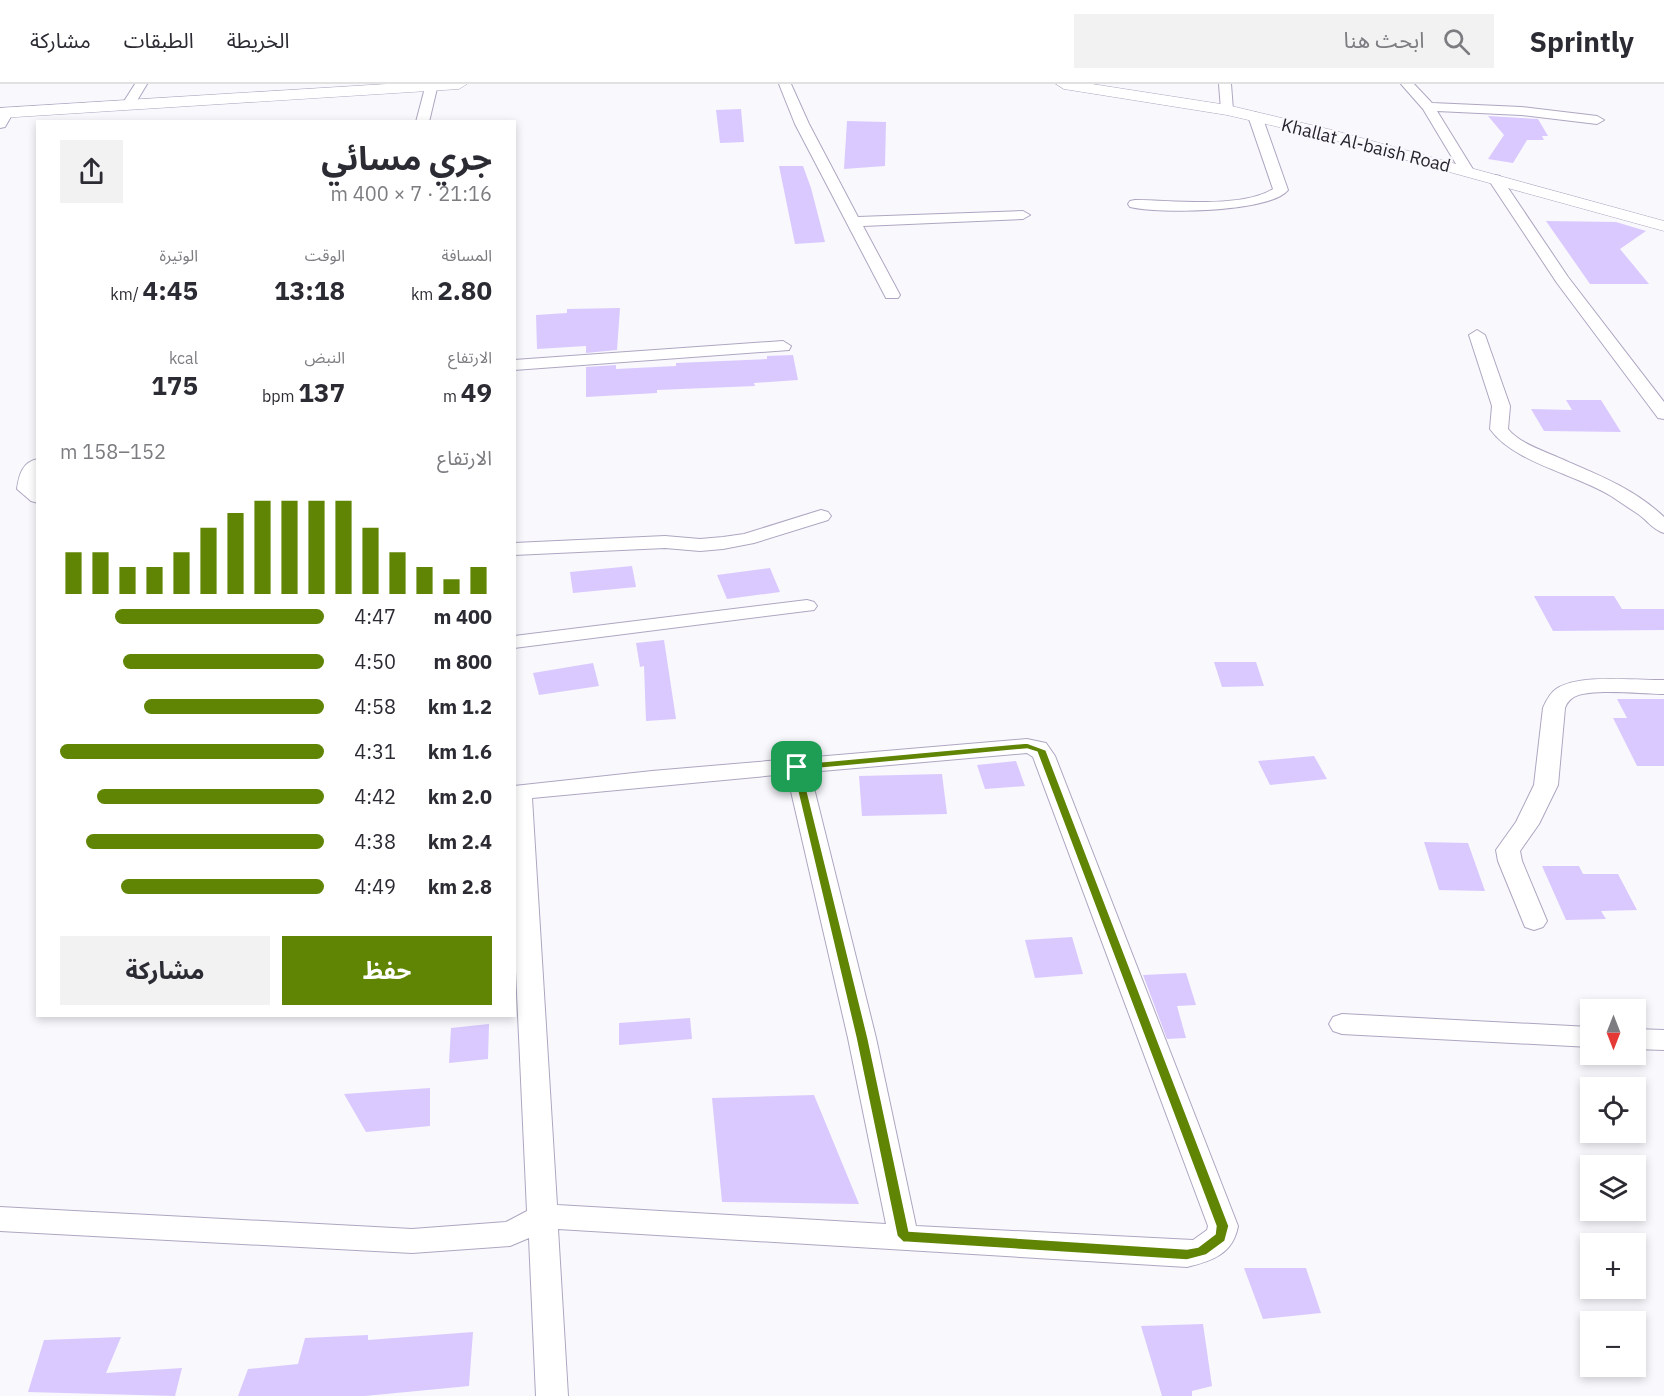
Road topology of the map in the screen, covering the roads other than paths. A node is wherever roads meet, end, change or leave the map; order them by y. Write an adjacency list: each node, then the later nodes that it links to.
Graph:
1 (141, 84): 8 (street)
2 (459, 84): 7 (street)
3 (785, 84): 19 (street)
4 (1064, 84): 10 (street, Khallat Al-baish Road)
5 (1226, 84): 10 (street)
6 (1407, 84): 9 (street)
7 (432, 85): 8 (street); 13 (street)
8 (127, 106): 12 (street)
9 (1428, 107): 14 (street); 15 (street)
10 (1227, 110): 11 (street, Khallat Al-baish Road)
11 (1255, 116): 15 (street, Khallat Al-baish Road); 17 (street)
12 (2, 117)
13 (423, 120)
14 (1597, 120)
15 (1467, 171): 16 (street, Khallat Al-baish Road)
16 (1495, 179): 20 (street, Khallat Al-baish Road); 25 (street)
17 (1135, 204)
18 (1023, 214): 19 (street)
19 (853, 222): 21 (street)
20 (1664, 226)
21 (892, 295)
22 (1477, 334): 29 (street)
23 (783, 346): 24 (street)
24 (516, 365)
25 (1664, 414)
26 (36, 466): 27 (street)
27 (36, 496)
28 (821, 516): 30 (street)
29 (1664, 527)
30 (516, 549)
31 (807, 606): 32 (street)
32 (516, 642)
33 (1664, 687): 36 (street)
34 (797, 767): 35 (street); 43 (street); 43 (street)
35 (517, 793): 41 (street)
36 (1534, 921)
37 (1342, 1024): 38 (street)
38 (1580, 1036)
39 (1646, 1039): 40 (street)
40 (1664, 1040)
41 (543, 1216): 42 (street); 43 (street); 44 (street)
42 (0, 1219)
43 (903, 1236)
44 (552, 1396)

